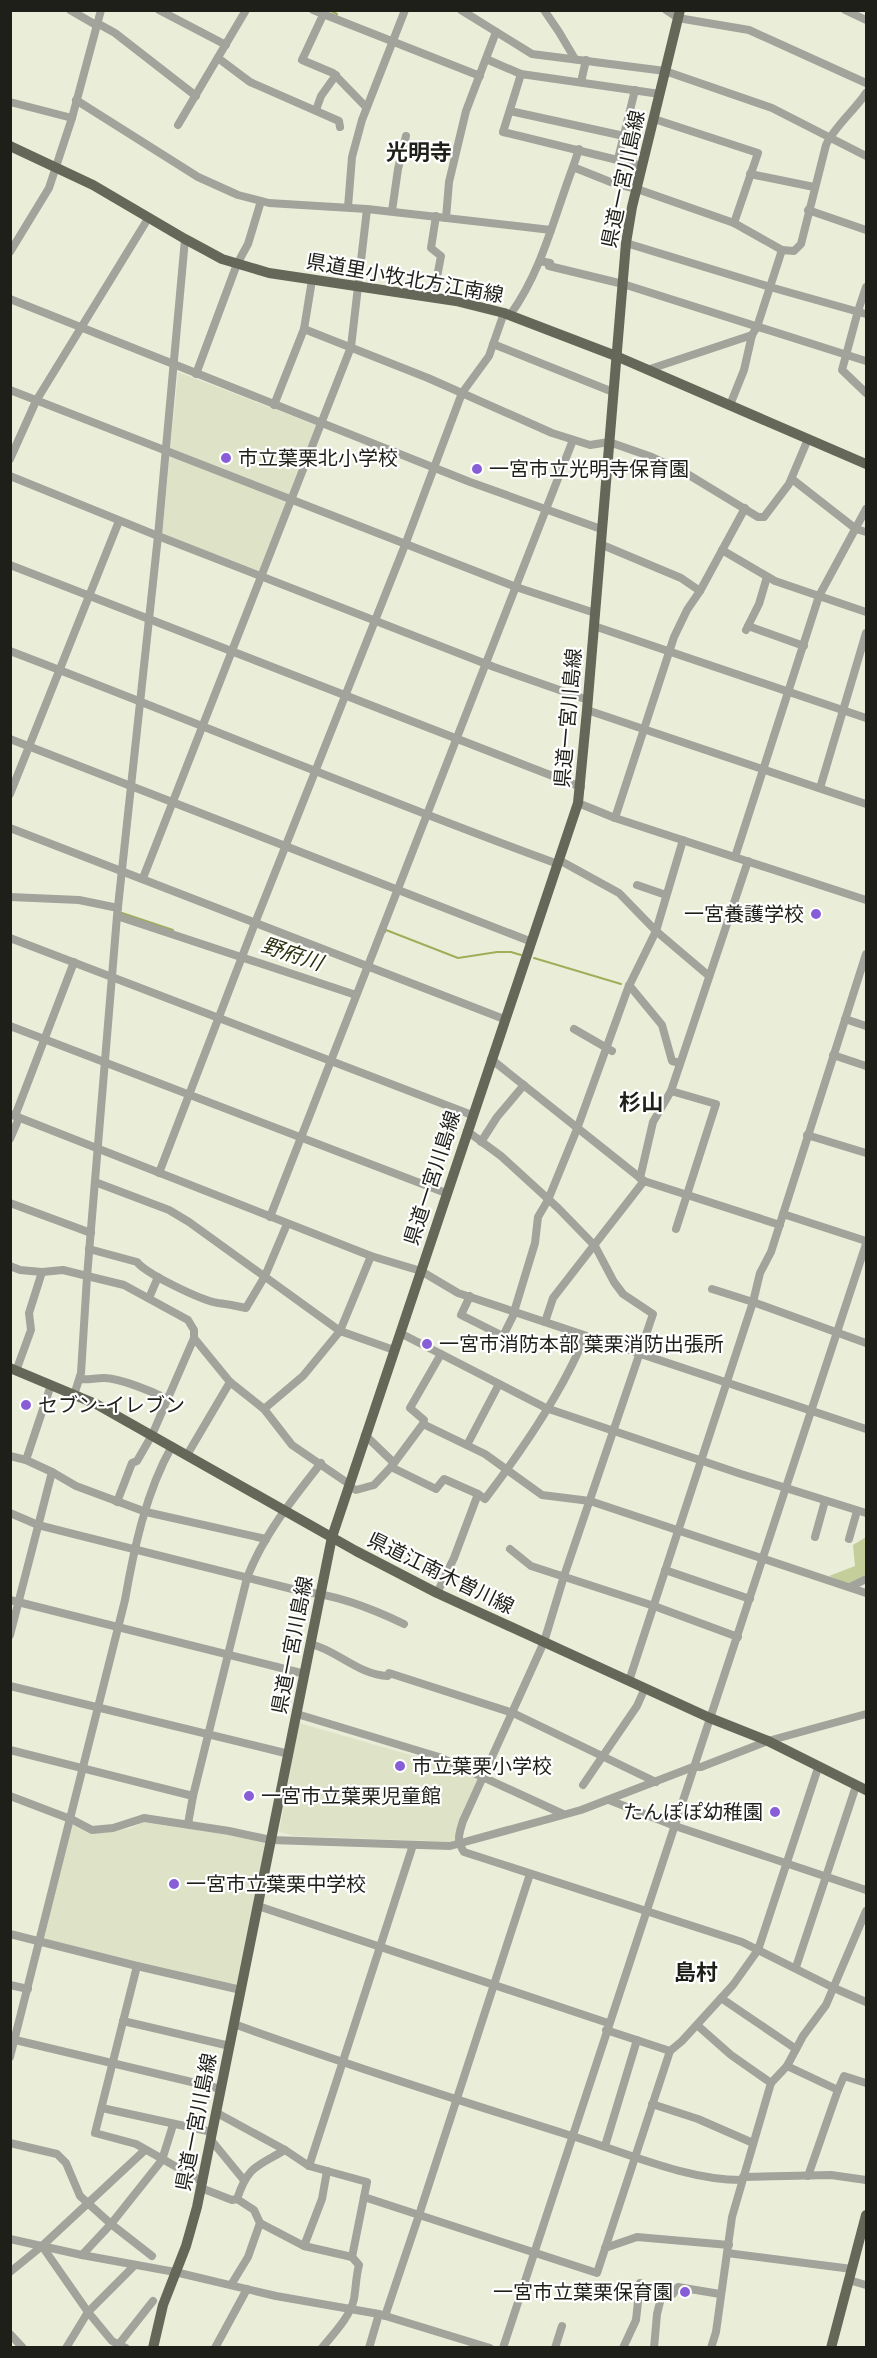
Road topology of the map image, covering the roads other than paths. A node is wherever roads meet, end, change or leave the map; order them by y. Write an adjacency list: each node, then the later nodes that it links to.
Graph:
1 (70, 10): 14 (street)
2 (101, 10): 14 (street)
3 (159, 10): 17 (street)
4 (246, 10): 17 (street)
5 (313, 10): 12 (street)
6 (405, 10): 16 (street)
7 (461, 10): 15 (street)
8 (544, 10): 19 (street)
9 (666, 10): 11 (street)
10 (845, 10): 13 (street)
11 (680, 14): 22 (main road, 県道一宮川島線); 27 (street)
12 (323, 15): 16 (street); 24 (street)
13 (867, 20)
14 (96, 24): 31 (street); 32 (street)
15 (496, 32): 19 (street); 20 (street)
16 (392, 41): 25 (street); 34 (street)
17 (226, 45): 18 (street)
18 (219, 58): 31 (street); 35 (street)
19 (575, 59): 21 (street)
20 (486, 60): 23 (street); 25 (street)
21 (586, 60): 22 (street); 26 (street)
22 (665, 71): 30 (main road, 県道一宮川島線); 43 (street)
23 (521, 74): 26 (street); 36 (street)
24 (336, 75): 34 (street); 35 (street)
25 (480, 76): 61 (street)
26 (581, 82): 28 (street)
27 (867, 83)
28 (635, 90): 30 (street); 42 (street)
29 (867, 93): 43 (street)
30 (660, 94): 38 (main road, 県道一宮川島線)
31 (196, 96): 39 (street)
32 (76, 100): 37 (street); 54 (street)
33 (10, 102): 37 (street)
34 (366, 107): 55 (street)
35 (316, 110): 40 (street)
36 (510, 111): 42 (street); 45 (street)
37 (72, 118): 49 (street)
38 (654, 119): 48 (main road, 県道一宮川島線); 51 (street)
39 (178, 125)
40 (340, 127)
41 (406, 136): 58 (street)
42 (624, 136): 47 (street)
43 (830, 137): 46 (street); 52 (street)
44 (10, 146): 49 (main road, 県道里小牧北方江南線)
45 (579, 149): 47 (street); 50 (street)
46 (867, 156)
47 (618, 159): 48 (street)
48 (642, 166): 53 (main road, 県道一宮川島線)
49 (57, 167): 60 (main road, 県道里小牧北方江南線); 68 (street)
50 (573, 167): 53 (street); 63 (street)
51 (750, 174): 52 (street); 62 (street)
52 (814, 187): 57 (street)
53 (637, 189): 62 (street); 66 (main road, 県道一宮川島線)
54 (261, 201): 55 (street); 70 (street)
55 (348, 207): 56 (street)
56 (367, 209): 58 (street); 73 (street)
57 (808, 210): 64 (street); 67 (street)
58 (392, 212): 59 (street)
59 (436, 216): 61 (street); 76 (street)
60 (149, 218): 65 (main road, 県道里小牧北方江南線); 81 (street)
61 (446, 218): 63 (street)
62 (734, 223): 67 (street)
63 (551, 230): 69 (street)
64 (867, 230)
65 (185, 239): 70 (main road, 県道里小牧北方江南線); 89 (street)
66 (626, 243): 72 (main road, 県道一宮川島線); 74 (street)
67 (782, 250): 74 (street)
68 (10, 252)
69 (540, 261): 72 (street); 79 (street)
70 (237, 264): 71 (main road, 県道里小牧北方江南線); 91 (street)
71 (312, 280): 73 (main road, 県道里小牧北方江南線); 82 (street)
72 (622, 284): 80 (street); 87 (main road, 県道一宮川島線)
73 (358, 286): 76 (main road, 県道里小牧北方江南線); 85 (street)
74 (771, 287): 78 (street); 80 (street)
75 (867, 287): 78 (street)
76 (433, 298): 79 (main road, 県道里小牧北方江南線)
77 (10, 299): 81 (street)
78 (862, 312): 86 (street)
79 (507, 314): 84 (street); 87 (main road, 県道里小牧北方江南線)
80 (757, 327): 83 (street); 86 (street)
81 (81, 328): 89 (street); 96 (street)
82 (304, 329): 85 (street); 97 (street)
83 (752, 335): 90 (street); 98 (street)
84 (493, 344): 93 (street); 94 (street)
85 (351, 347): 94 (street); 99 (street)
86 (847, 355): 88 (street); 95 (street)
87 (616, 356): 90 (main road, 県道里小牧北方江南線); 93 (main road, 県道一宮川島線)
88 (867, 361)
89 (175, 365): 91 (street); 103 (street)
90 (648, 370): 98 (main road, 県道里小牧北方江南線)
91 (196, 374): 97 (street)
92 (10, 390): 96 (street)
93 (613, 392): 102 (main road, 県道一宮川島線)
94 (462, 393): 101 (street); 106 (street)
95 (867, 393)
96 (36, 401): 103 (street); 104 (street)
97 (274, 405): 99 (street)
98 (730, 405): 100 (main road, 県道里小牧北方江南線)
99 (322, 424): 106 (street); 109 (street)
100 (808, 439): 105 (main road, 県道里小牧北方江南線); 108 (street)
101 (573, 440): 102 (street); 112 (street)
102 (609, 442): 110 (street); 114 (main road, 県道一宮川島線)
103 (166, 450): 109 (street); 117 (street)
104 (10, 459)
105 (867, 464)
106 (435, 468): 112 (street); 119 (street)
107 (10, 476): 113 (street)
108 (792, 479): 110 (street); 115 (street)
109 (293, 499): 119 (street); 122 (street)
110 (745, 508): 120 (street)
111 (867, 509): 115 (street)
112 (546, 510): 114 (street); 124 (street)
113 (118, 521): 117 (street); 126 (street)
114 (601, 529): 118 (main road, 県道一宮川島線)
115 (856, 529): 116 (street); 127 (street)
116 (867, 532)
117 (158, 536): 122 (street); 130 (street)
118 (600, 544): 125 (street); 129 (main road, 県道一宮川島線)
119 (405, 545): 124 (street); 131 (street)
120 (722, 550): 123 (street); 125 (street)
121 (10, 565): 126 (street)
122 (262, 577): 131 (street); 136 (street)
123 (767, 577): 127 (street); 134 (street)
124 (516, 588): 129 (street); 138 (street)
125 (700, 591): 137 (street)
126 (88, 596): 130 (street); 139 (street)
127 (819, 596): 128 (street); 134 (street)
128 (867, 612)
129 (594, 613): 132 (main road, 県道一宮川島線)
130 (148, 619): 136 (street); 142 (street)
131 (375, 620): 138 (street); 141 (street)
132 (594, 626): 137 (street); 143 (main road, 県道一宮川島線)
133 (867, 633): 144 (street)
134 (804, 646): 140 (street)
135 (10, 651): 139 (street)
136 (232, 652): 141 (street); 146 (street)
137 (669, 652): 140 (street); 147 (street)
138 (486, 663): 143 (street); 149 (street)
139 (58, 669): 142 (street); 150 (street)
140 (789, 693): 144 (street); 151 (street)
141 (344, 696): 149 (street); 152 (street)
142 (140, 701): 146 (street); 153 (street)
143 (588, 705): 147 (street); 154 (main road, 県道一宮川島線)
144 (845, 711): 145 (street); 155 (street)
145 (867, 718)
146 (202, 726): 152 (street); 157 (street)
147 (644, 729): 151 (street); 161 (street)
148 (10, 739): 150 (street)
149 (456, 740): 154 (street); 160 (street)
150 (29, 746): 153 (street); 156 (street)
151 (764, 769): 155 (street); 165 (street)
152 (315, 770): 160 (street); 164 (street)
153 (132, 786): 157 (street); 168 (street)
154 (580, 787): 158 (main road, 県道一宮川島線)
155 (820, 788): 159 (street)
156 (10, 794)
157 (173, 802): 164 (street); 169 (street)
158 (578, 803): 161 (street); 167 (main road, 県道一宮川島線)
159 (867, 804)
160 (427, 815): 167 (street); 171 (street)
161 (615, 818): 163 (street)
162 (10, 828): 168 (street)
163 (683, 840): 165 (street); 172 (street)
164 (285, 846): 171 (street); 176 (street)
165 (735, 857): 166 (street)
166 (748, 861): 174 (street); 184 (street)
167 (558, 862): 177 (street); 179 (main road, 県道一宮川島線)
168 (123, 871): 169 (street); 175 (street)
169 (143, 878): 176 (street)
170 (637, 885): 172 (street)
171 (397, 890): 179 (street); 183 (street)
172 (666, 895): 177 (street)
173 (10, 897): 175 (street)
174 (867, 900)
175 (118, 912): 181 (street); 185 (street)
176 (255, 922): 181 (street); 183 (street)
177 (656, 931): 184 (street); 186 (street)
178 (10, 938): 182 (street)
179 (532, 942): 189 (main road, 県道一宮川島線)
180 (867, 954): 190 (street)
181 (242, 955): 187 (street); 188 (street)
182 (74, 962): 185 (street); 194 (street)
183 (370, 967): 187 (street); 189 (street)
184 (709, 976): 200 (street)
185 (112, 977): 188 (street); 199 (street)
186 (629, 985): 195 (street); 200 (street)
187 (357, 993): 198 (street)
188 (218, 1018): 198 (street); 204 (street)
189 (504, 1019): 197 (main road, 県道一宮川島線)
190 (845, 1019): 192 (street); 196 (street)
191 (10, 1026): 194 (street)
192 (867, 1026)
193 (574, 1029): 195 (street)
194 (44, 1039): 199 (street); 206 (street)
195 (609, 1049): 207 (street)
196 (833, 1055): 201 (street); 209 (street)
197 (491, 1059): 202 (street); 205 (main road, 県道一宮川島線)
198 (330, 1062): 205 (street); 210 (street)
199 (106, 1063): 204 (street); 213 (street)
200 (680, 1063): 203 (street)
201 (867, 1066)
202 (524, 1085): 207 (street); 212 (street)
203 (671, 1091): 216 (street); 219 (street)
204 (188, 1095): 210 (street); 215 (street)
205 (472, 1115): 208 (main road, 県道一宮川島線)
206 (15, 1116): 211 (street); 213 (street)
207 (578, 1129): 216 (street); 220 (street)
208 (467, 1131): 212 (street); 218 (main road, 県道一宮川島線)
209 (807, 1135): 214 (street); 222 (street)
210 (301, 1138): 218 (street); 223 (street)
211 (10, 1139)
212 (481, 1142): 220 (street)
213 (98, 1149): 215 (street); 217 (street)
214 (867, 1153)
215 (159, 1173): 223 (street)
216 (642, 1180): 219 (street); 229 (street)
217 (95, 1182): 227 (street); 235 (street)
218 (446, 1193): 234 (main road, 県道一宮川島線)
219 (687, 1196): 225 (street); 226 (street)
220 (548, 1200): 229 (street); 242 (street)
221 (10, 1203): 227 (street)
222 (783, 1214): 225 (street); 228 (street)
223 (270, 1217): 224 (street)
224 (286, 1224): 231 (street); 235 (street)
225 (780, 1225): 241 (street)
226 (676, 1229)
227 (91, 1233): 230 (street)
228 (867, 1243): 246 (street)
229 (595, 1246): 243 (street); 251 (street)
230 (89, 1250): 236 (street); 237 (street)
231 (371, 1256): 234 (street); 244 (street)
232 (10, 1266): 233 (street)
233 (42, 1272): 236 (street); 253 (street)
234 (421, 1272): 239 (street); 245 (main road, 県道一宮川島線)
235 (265, 1276): 237 (street); 244 (street)
236 (87, 1277): 240 (street); 254 (street)
237 (158, 1277): 240 (street)
238 (712, 1289): 241 (street)
239 (470, 1296): 242 (street); 242 (street)
240 (149, 1298): 248 (street)
241 (753, 1302): 246 (street); 256 (street)
242 (514, 1312): 243 (street)
243 (545, 1322): 247 (street)
244 (340, 1331): 250 (street); 262 (street)
245 (400, 1333): 250 (main road, 県道一宮川島線); 252 (street)
246 (836, 1334): 249 (street); 263 (street)
247 (585, 1336): 251 (street); 261 (street)
248 (194, 1338): 255 (street); 260 (street)
249 (867, 1344)
250 (394, 1350): 268 (main road, 県道一宮川島線)
251 (640, 1353): 256 (street); 266 (street)
252 (441, 1354): 257 (street); 264 (street)
253 (13, 1370): 258 (main road, 県道江南木曽川線)
254 (80, 1379): 259 (street); 260 (street)
255 (230, 1382): 262 (street); 271 (street)
256 (727, 1383): 263 (street); 274 (street)
257 (499, 1384): 261 (street); 269 (street)
258 (51, 1385): 259 (main road, 県道江南木曽川線); 273 (street)
259 (74, 1395): 267 (main road, 県道江南木曽川線)
260 (168, 1399): 267 (street)
261 (546, 1408): 266 (street); 277 (street)
262 (264, 1409): 275 (street)
263 (811, 1410): 265 (street); 280 (street)
264 (423, 1424): 269 (street); 276 (street)
265 (867, 1429)
266 (614, 1430): 274 (street); 284 (street)
267 (152, 1435): 270 (main road, 県道江南木曽川線); 283 (street)
268 (365, 1435): 276 (street); 279 (main road, 県道一宮川島線)
269 (467, 1445): 277 (street)
270 (172, 1446): 271 (main road, 県道江南木曽川線); 287 (street)
271 (187, 1455): 285 (main road, 県道江南木曽川線)
272 (10, 1456): 273 (street)
273 (26, 1460): 278 (street)
274 (702, 1461): 280 (street); 291 (street)
275 (321, 1463): 279 (street); 285 (street)
276 (392, 1464): 279 (street); 281 (street)
277 (507, 1470): 281 (street); 284 (street)
278 (52, 1472): 283 (street); 290 (street)
279 (349, 1485): 292 (main road, 県道一宮川島線)
280 (786, 1488): 282 (street); 298 (street)
281 (478, 1494): 305 (street)
282 (825, 1501): 286 (street); 293 (street)
283 (117, 1502): 287 (street)
284 (590, 1502): 291 (street); 300 (street)
285 (285, 1511): 292 (main road, 県道江南木曽川線); 294 (street)
286 (857, 1511): 289 (street); 295 (street)
287 (146, 1512): 294 (street); 296 (street)
288 (10, 1513): 290 (street)
289 (866, 1513)
290 (38, 1525): 296 (street); 308 (street)
291 (678, 1530): 298 (street); 299 (street)
292 (332, 1537): 304 (main road, 県道一宮川島線); 305 (main road, 県道江南木曽川線)
293 (815, 1537)
294 (266, 1539): 301 (street)
295 (849, 1539)
296 (135, 1549): 301 (street); 311 (street)
297 (510, 1549): 300 (street)
298 (763, 1559): 303 (street); 307 (street)
299 (665, 1570): 307 (street); 309 (street)
300 (564, 1576): 309 (street); 314 (street)
301 (247, 1578): 304 (street); 316 (street)
302 (867, 1579): 303 (street)
303 (850, 1587): 306 (street)
304 (321, 1593): 310 (street); 315 (main road, 県道一宮川島線)
305 (437, 1593): 314 (main road, 県道江南木曽川線)
306 (867, 1593)
307 (750, 1599): 313 (street)
308 (15, 1601): 311 (street); 312 (street)
309 (654, 1606): 313 (street); 318 (street)
310 (404, 1624)
311 (117, 1627): 316 (street); 321 (street)
312 (10, 1635)
313 (738, 1637): 325 (street)
314 (544, 1642): 318 (main road, 県道江南木曽川線); 322 (street)
315 (311, 1644): 317 (main road, 県道一宮川島線); 322 (street)
316 (228, 1656): 317 (street); 326 (street)
317 (305, 1674): 323 (main road, 県道一宮川島線)
318 (629, 1681): 320 (main road, 県道江南木曽川線)
319 (10, 1686): 321 (street)
320 (645, 1688): 325 (main road, 県道江南木曽川線); 330 (street)
321 (98, 1706): 326 (street); 332 (street)
322 (513, 1713): 330 (street); 334 (street)
323 (297, 1714): 329 (main road, 県道一宮川島線); 334 (street)
324 (867, 1714): 327 (street)
325 (710, 1718): 327 (main road, 県道江南木曽川線); 331 (street)
326 (208, 1734): 329 (street); 339 (street)
327 (768, 1741): 331 (street); 333 (main road, 県道江南木曽川線)
328 (10, 1750): 332 (street)
329 (289, 1754): 345 (main road, 県道一宮川島線)
330 (602, 1756): 335 (street); 336 (street)
331 (693, 1767): 335 (street); 344 (street)
332 (83, 1768): 339 (street); 342 (street)
333 (818, 1768): 337 (main road, 県道江南木曽川線); 348 (street)
334 (483, 1776): 341 (street); 346 (street)
335 (656, 1782): 340 (street)
336 (583, 1785)
337 (861, 1788): 350 (street)
338 (10, 1796): 342 (street)
339 (193, 1796): 343 (street)
340 (608, 1800): 341 (street); 344 (street)
341 (563, 1814): 346 (street)
342 (69, 1819): 343 (street); 356 (street)
343 (188, 1824): 345 (street)
344 (675, 1826): 348 (street); 354 (street)
345 (271, 1840): 347 (street); 352 (main road, 県道一宮川島線)
346 (459, 1844): 347 (street); 349 (street)
347 (413, 1845): 357 (street)
348 (788, 1864): 350 (street); 358 (street)
349 (530, 1874): 354 (street); 362 (street)
350 (827, 1876): 351 (street); 360 (street)
351 (867, 1890)
352 (258, 1906): 357 (street); 365 (main road, 県道一宮川島線)
353 (867, 1911): 363 (street)
354 (646, 1912): 358 (street); 371 (street)
355 (10, 1934): 356 (street)
356 (39, 1942): 359 (street); 364 (street)
357 (380, 1948): 362 (street); 378 (street)
358 (758, 1950): 360 (street); 366 (street)
359 (137, 1966): 365 (street); 368 (street)
360 (796, 1967): 363 (street)
361 (10, 1985): 364 (street)
362 (494, 1986): 371 (street); 385 (street)
363 (834, 1988): 367 (street); 375 (street)
364 (28, 1989): 372 (street)
365 (242, 1990): 369 (main road, 県道一宮川島線)
366 (721, 1998): 370 (street); 375 (street)
367 (867, 2001)
368 (123, 2021): 374 (street); 379 (street)
369 (234, 2024): 374 (main road, 県道一宮川島線); 378 (street)
370 (697, 2025): 376 (street); 381 (street)
371 (607, 2027): 373 (street); 391 (street)
372 (13, 2039): 377 (street); 379 (street)
373 (638, 2040): 376 (street); 394 (street)
374 (230, 2046): 383 (main road, 県道一宮川島線)
375 (796, 2049): 380 (street)
376 (669, 2051): 386 (street)
377 (10, 2057)
378 (342, 2063): 385 (street); 399 (street)
379 (113, 2065): 383 (street); 387 (street)
380 (787, 2066): 381 (street); 384 (street)
381 (771, 2083): 393 (street)
382 (867, 2083): 384 (street)
383 (221, 2089): 388 (main road, 県道一宮川島線)
384 (838, 2090): 401 (street)
385 (456, 2101): 391 (street); 410 (street)
386 (652, 2104): 393 (street); 397 (street)
387 (102, 2108): 389 (street); 395 (street)
388 (217, 2113): 390 (main road, 県道一宮川島線); 396 (street)
389 (173, 2125): 390 (street); 398 (street)
390 (212, 2136): 403 (street); 405 (main road, 県道一宮川島線)
391 (572, 2136): 394 (street); 418 (street)
392 (10, 2143): 408 (street)
393 (753, 2143): 402 (street)
394 (604, 2146): 397 (street)
395 (145, 2150): 398 (street); 408 (street)
396 (285, 2150): 399 (street); 403 (street)
397 (634, 2156): 402 (street); 416 (street)
398 (162, 2160): 405 (street); 412 (street)
399 (309, 2166): 400 (street)
400 (327, 2171): 406 (street); 415 (street)
401 (808, 2176): 402 (street); 404 (street)
402 (742, 2178): 417 (street)
403 (243, 2179): 407 (street)
404 (867, 2180)
405 (202, 2185): 407 (street); 424 (main road, 県道一宮川島線)
406 (364, 2197): 410 (street); 421 (street)
407 (237, 2199): 411 (street)
408 (88, 2203): 412 (street); 414 (street)
409 (867, 2215): 425 (main road)
410 (419, 2216): 418 (street); 434 (street)
411 (260, 2223): 415 (street); 427 (street)
412 (111, 2224): 419 (street); 420 (street)
413 (10, 2239): 414 (street)
414 (42, 2246): 419 (street); 423 (street); 433 (street)
415 (304, 2246): 421 (street)
416 (605, 2247): 417 (street); 418 (street)
417 (728, 2249): 425 (street); 430 (street)
418 (534, 2253): 445 (street)
419 (82, 2255): 422 (street)
420 (152, 2256)
421 (352, 2257): 432 (street)
422 (135, 2265): 424 (street); 433 (street)
423 (10, 2272)
424 (175, 2272): 427 (street); 440 (main road, 県道一宮川島線)
425 (851, 2275): 428 (street); 450 (main road)
426 (640, 2283): 447 (street)
427 (231, 2285): 429 (street)
428 (867, 2285)
429 (247, 2289): 432 (street); 441 (street)
430 (720, 2294): 448 (street); 449 (street)
431 (153, 2301): 437 (street)
432 (350, 2311): 434 (street); 442 (street)
433 (88, 2312): 437 (street); 439 (street)
434 (382, 2315): 443 (street); 444 (street)
435 (562, 2326): 446 (street)
436 (10, 2334): 438 (street)
437 (122, 2346)
438 (24, 2348)
439 (66, 2348)
440 (153, 2348)
441 (215, 2348)
442 (322, 2348)
443 (369, 2348)
444 (490, 2348)
445 (503, 2348)
446 (555, 2348)
447 (623, 2348)
448 (654, 2348)
449 (711, 2348)
450 (831, 2348)

